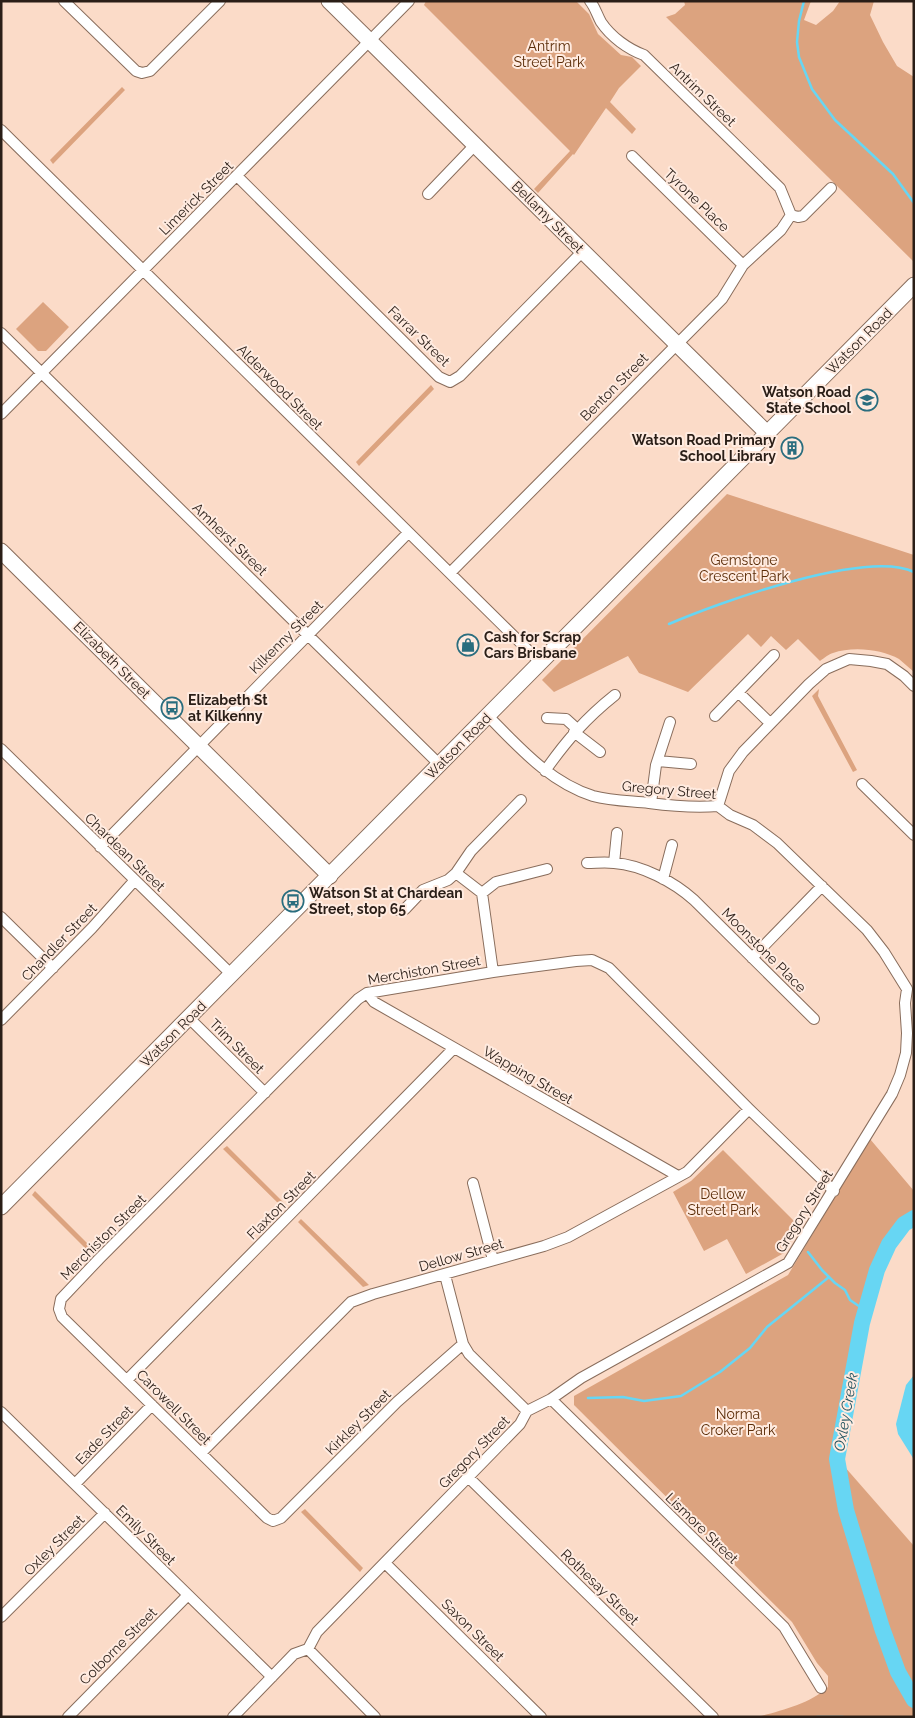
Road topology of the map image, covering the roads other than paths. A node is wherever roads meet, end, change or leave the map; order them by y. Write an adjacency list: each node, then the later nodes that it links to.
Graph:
1 (64, 1): 2 (street)
2 (220, 1)
3 (329, 1): 6 (street, Bellamy Street)
4 (409, 1): 6 (street, Limerick Street)
5 (590, 1): 13 (street, Antrim Street)
6 (370, 41): 8 (street, Bellamy Street); 10 (street, Limerick Street)
7 (1, 130): 16 (street, Alderwood Street)
8 (475, 145): 12 (street); 14 (street, Bellamy Street)
9 (632, 156): 15 (street, Tyrone Place)
10 (237, 176): 14 (street, Farrar Street); 16 (street, Limerick Street)
11 (831, 188): 13 (street)
12 (428, 194)
13 (791, 215): 15 (street, Benton Street)
14 (583, 251): 19 (street, Bellamy Street)
15 (743, 264): 19 (street, Benton Street)
16 (143, 270): 20 (street, Limerick Street); 23 (street, Alderwood Street)
17 (914, 285): 22 (street, Watson Road)
18 (1, 333): 20 (street, Amherst Street)
19 (677, 344): 22 (street, Bellamy Street); 25 (street, Benton Street)
20 (42, 372): 21 (street, Limerick Street); 26 (street, Amherst Street)
21 (1, 414)
22 (767, 433): 28 (street, Watson Road)
23 (408, 533): 25 (street, Alderwood Street); 26 (street, Kilkenny Street)
24 (1, 551): 38 (street, Elizabeth Street)
25 (450, 573): 28 (street, Alderwood Street)
26 (308, 634): 38 (street, Kilkenny Street); 42 (street, Amherst Street)
27 (774, 655): 30 (street)
28 (541, 663): 32 (street, Watson Road)
29 (914, 686): 36 (street)
30 (738, 692): 33 (street); 36 (street)
31 (615, 695): 37 (street)
32 (488, 716): 42 (street, Watson Road); 44 (street, Gregory Street)
33 (715, 716)
34 (547, 718): 37 (street)
35 (670, 722): 41 (street)
36 (770, 723): 48 (street)
37 (575, 730): 40 (street); 44 (street)
38 (198, 745): 52 (street, Kilkenny Street); 57 (street, Elizabeth Street)
39 (1, 749): 52 (street, Chardean Street)
40 (600, 752)
41 (658, 761): 43 (street); 47 (street)
42 (440, 764): 57 (street, Watson Road)
43 (691, 764)
44 (545, 771): 47 (street, Gregory Street)
45 (862, 784): 50 (street)
46 (521, 800): 56 (street)
47 (651, 804): 48 (street, Gregory Street)
48 (718, 806): 60 (street, Gregory Street)
49 (617, 833): 54 (street)
50 (914, 835)
51 (672, 845): 58 (street)
52 (100, 847): 59 (street, Chardean Street)
53 (587, 863): 54 (street, Moonstone Place)
54 (614, 863): 58 (street, Moonstone Place)
55 (547, 869): 61 (street)
56 (456, 872): 61 (street); 62 (street)
57 (330, 876): 67 (street, Watson Road)
58 (663, 879): 64 (street, Moonstone Place)
59 (134, 880): 65 (street, Chandler Street); 67 (street, Chardean Street)
60 (822, 886): 64 (street); 68 (street, Gregory Street)
61 (482, 892): 66 (street)
62 (397, 910)
63 (1, 917): 65 (street)
64 (752, 958): 71 (street, Moonstone Place)
65 (54, 968): 72 (street, Chandler Street)
66 (493, 972): 69 (street, Merchiston Street); 75 (street, Merchiston Street)
67 (231, 974): 70 (street, Watson Road)
68 (910, 988): 78 (street, Gregory Street)
69 (367, 993): 73 (street, Wapping Street); 74 (street, Merchiston Street)
70 (189, 1018): 74 (street, Trim Street); 79 (street, Watson Road)
71 (814, 1019)
72 (1, 1020)
73 (454, 1048): 76 (street, Wapping Street); 84 (street, Flaxton Street)
74 (265, 1093): 82 (street, Merchiston Street)
75 (749, 1109): 76 (street, Dellow Street); 78 (street, Merchiston Street)
76 (678, 1176): 80 (street, Dellow Street)
77 (473, 1183): 80 (street)
78 (834, 1191): 85 (street, Gregory Street)
79 (1, 1206)
80 (493, 1260): 81 (street, Dellow Street)
81 (446, 1274): 83 (street); 89 (street, Dellow Street)
82 (59, 1309): 84 (street, Carowell Street)
83 (463, 1344): 87 (street); 93 (street, Kirkley Street)
84 (127, 1380): 86 (street, Carowell Street)
85 (551, 1399): 87 (street, Gregory Street); 99 (street, Lismore Street)
86 (152, 1405): 89 (street, Carowell Street); 91 (street, Eade Street)
87 (527, 1411): 90 (street, Gregory Street)
88 (1, 1412): 91 (street, Emily Street)
89 (201, 1453): 93 (street, Carowell Street)
90 (468, 1477): 94 (street, Gregory Street); 104 (street, Rothesay Street)
91 (75, 1484): 92 (street, Emily Street)
92 (105, 1513): 95 (street, Emily Street); 96 (street, Oxley Street)
93 (273, 1521)
94 (385, 1563): 97 (street, Gregory Street); 103 (street, Saxon Street)
95 (188, 1595): 98 (street, Emily Street); 100 (street, Colborne Street)
96 (1, 1617)
97 (308, 1649): 98 (street, Gregory Street); 102 (street)
98 (272, 1677): 101 (street, Gregory Street)
99 (821, 1688)
100 (68, 1717)
101 (234, 1717)
102 (375, 1717)
103 (541, 1717)
104 (713, 1717)

